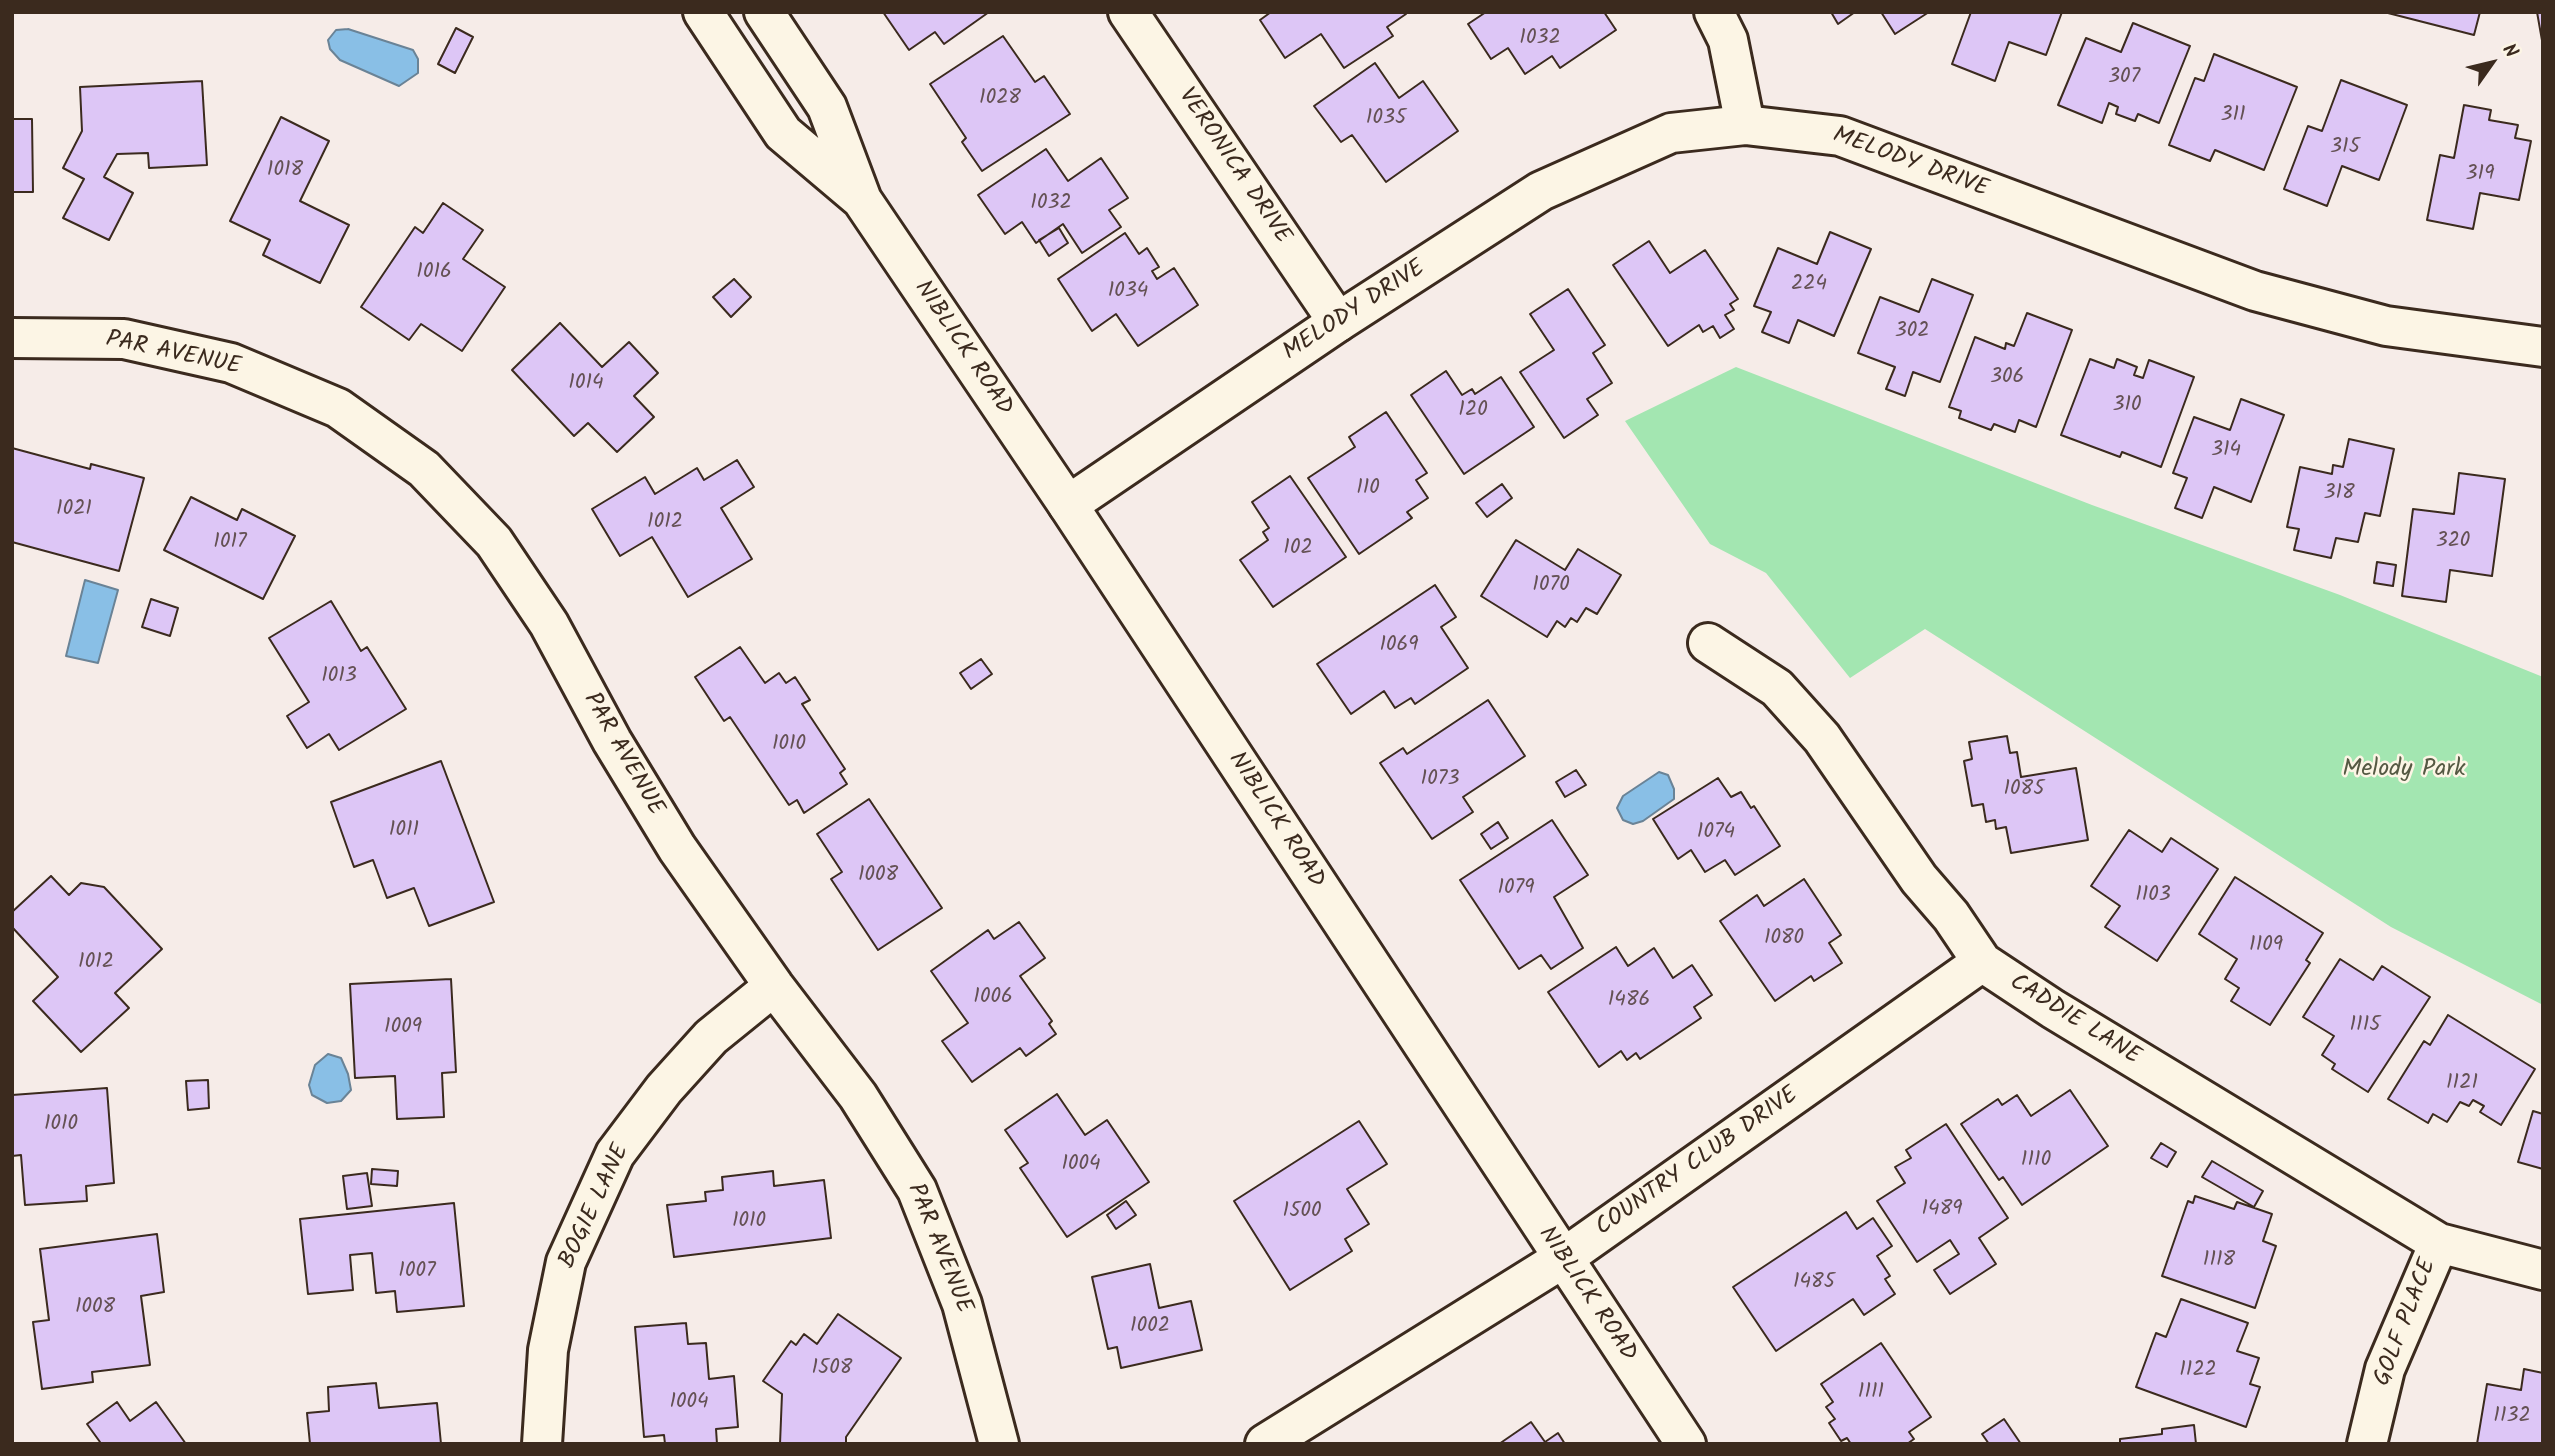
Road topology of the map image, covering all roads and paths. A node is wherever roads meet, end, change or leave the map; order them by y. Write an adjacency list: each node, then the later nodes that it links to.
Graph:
1 (703, 12): 6 (street, NIBLICK ROAD)
2 (764, 12): 6 (street, NIBLICK ROAD)
3 (1128, 12): 7 (street, VERONICA DRIVE)
4 (1714, 12): 5 (street)
5 (1745, 125): 7 (street, MELODY DRIVE); 9 (street, MELODY DRIVE)
6 (862, 200): 10 (street, NIBLICK ROAD)
7 (1338, 322): 10 (street, MELODY DRIVE)
8 (12, 338): 13 (street, PAR AVENUE)
9 (2543, 347)
10 (1068, 505): 15 (street, NIBLICK ROAD)
11 (1708, 643): 12 (street, CADDIE LANE)
12 (1982, 962): 14 (street, CADDIE LANE); 15 (street, COUNTRY CLUB DRIVE)
13 (774, 986): 17 (street, BOGIE LANE); 18 (street, PAR AVENUE)
14 (2439, 1243): 16 (street, CADDIE LANE); 21 (street, GOLF PLACE)
15 (1562, 1259): 19 (street, COUNTRY CLUB DRIVE); 20 (street, NIBLICK ROAD)
16 (2543, 1270)
17 (542, 1444)
18 (999, 1444)
19 (1265, 1444)
20 (1686, 1444)
21 (2367, 1444)

